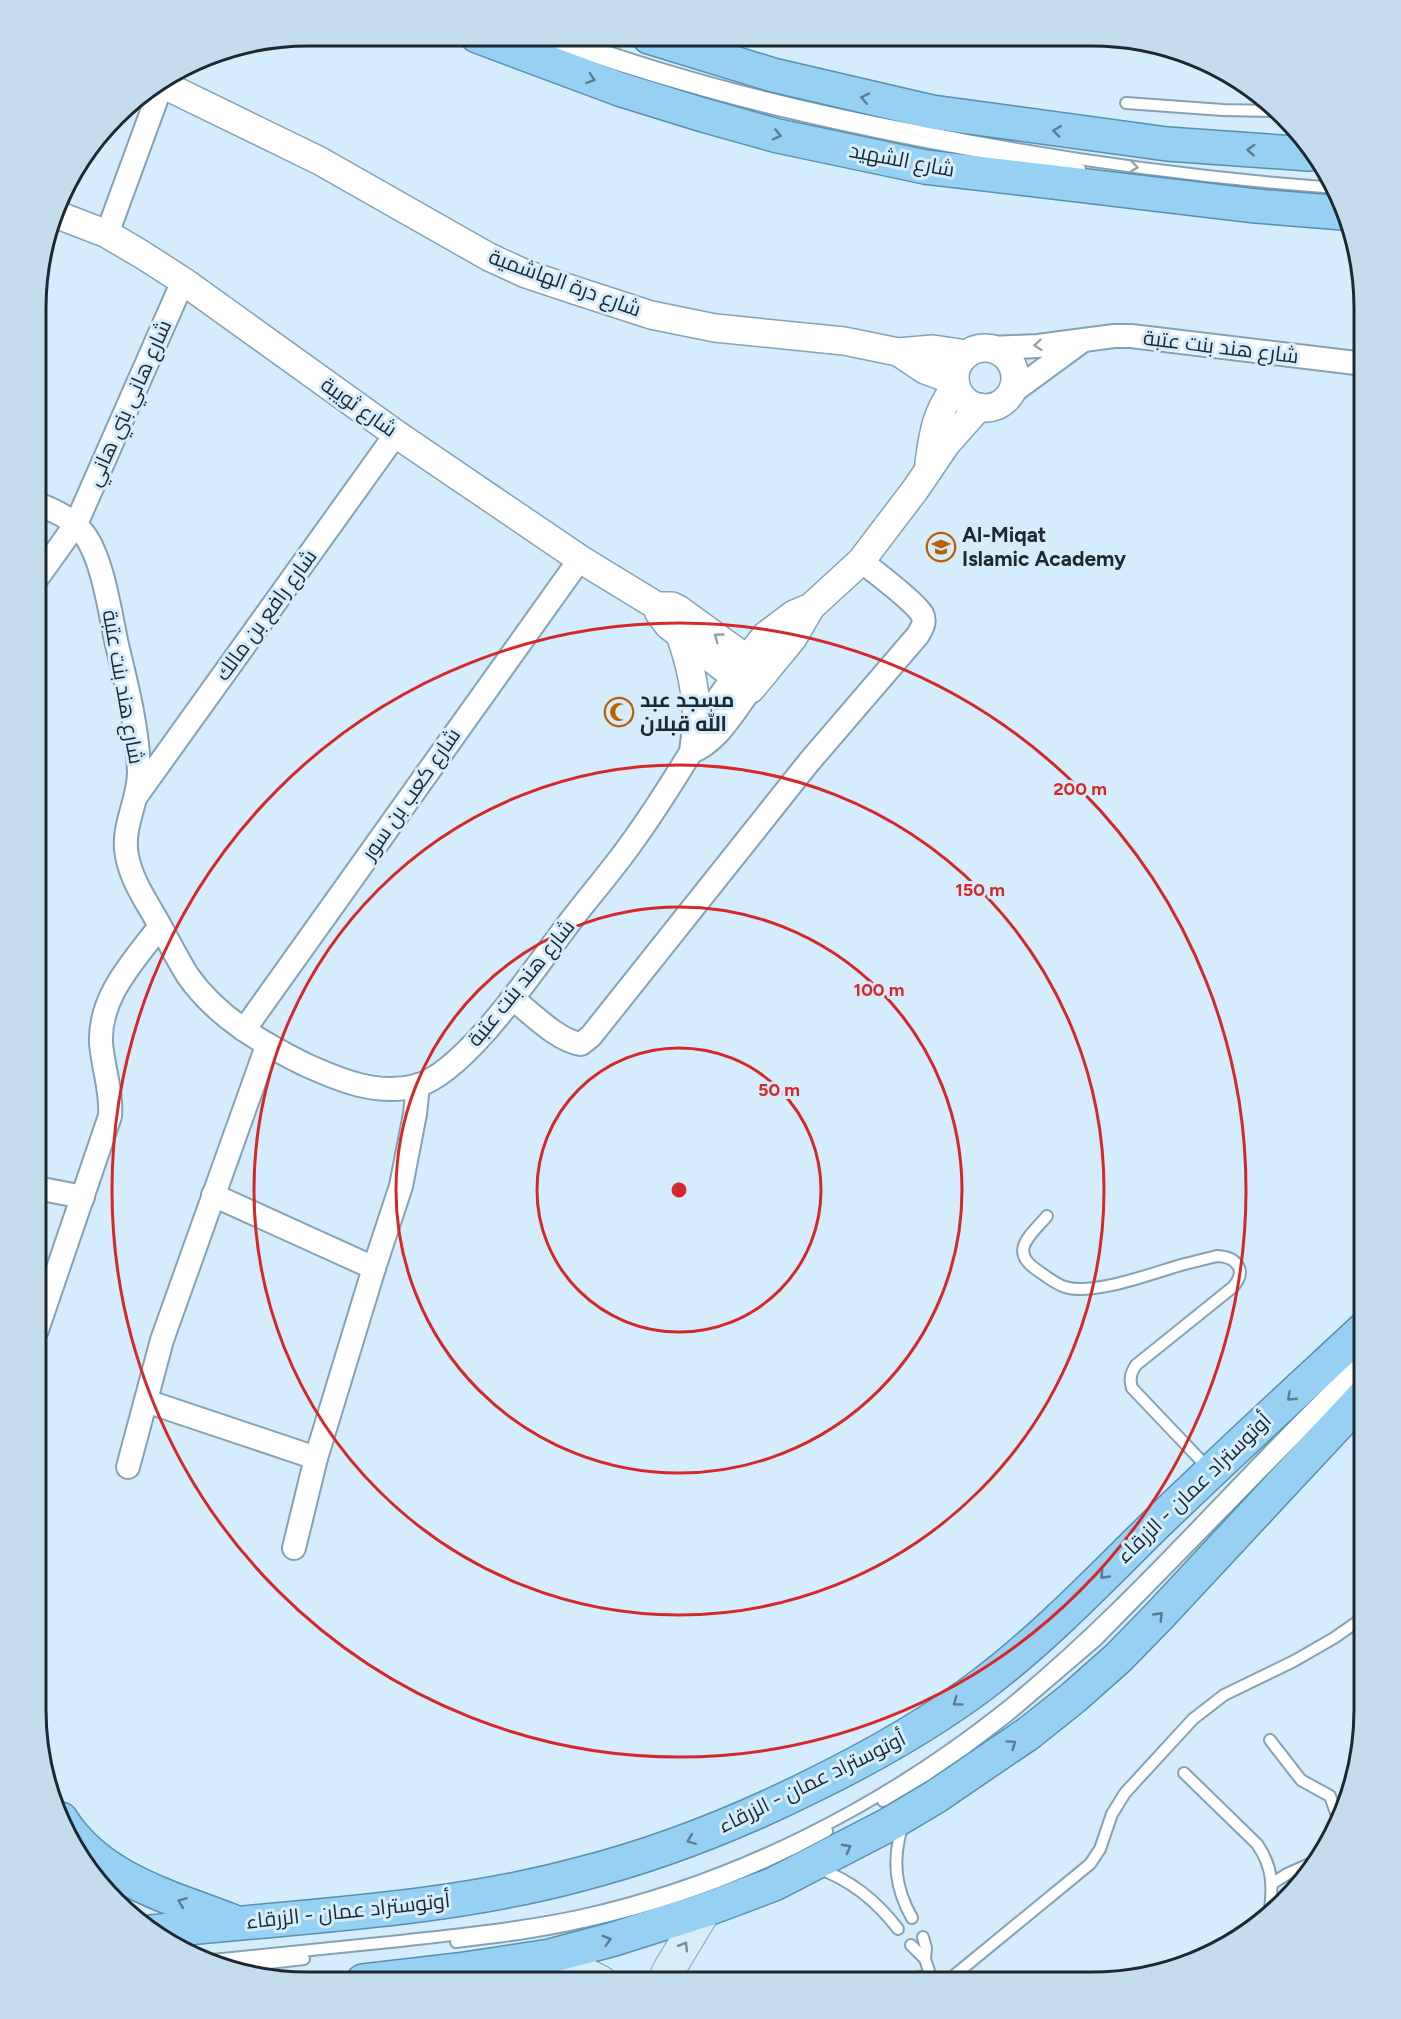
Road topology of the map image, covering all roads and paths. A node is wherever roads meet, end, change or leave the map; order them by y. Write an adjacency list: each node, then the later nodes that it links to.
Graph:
1 (503, 46): 12 (highway, شارع الشهيد, one-way to 12)
2 (562, 46): 11 (lane)
3 (593, 46): 10 (lane, one-way to 10)
4 (678, 46): 9 (highway, one-way to 4)
5 (169, 87): 18 (street, شارع درة الهاشمية)
6 (158, 95): 14 (street)
7 (1126, 103): 8 (lane)
8 (1265, 111)
9 (1303, 154)
10 (1325, 187)
11 (1330, 197)
12 (1337, 212)
13 (63, 216): 14 (street, شارع ثويبة)
14 (106, 234): 15 (street, شارع ثويبة)
15 (183, 281): 23 (street, شارع ثويبة); 26 (street, شارع هاني بني هاني)
16 (1085, 340): 17 (street, شارع هند بنت عتبة, one-way to 17); 19 (street, شارع هند بنت عتبة); 21 (street, شارع هند بنت عتبة)
17 (979, 351): 18 (street, شارع درة الهاشمية); 20 (street); 21 (street)
18 (898, 352): 20 (street, شارع درة الهاشمية)
19 (1354, 363)
20 (956, 383): 22 (street); 24 (street, شارع هند بنت عتبة)
21 (1010, 394): 22 (street)
22 (979, 407): 24 (street, شارع هند بنت عتبة)
23 (396, 434): 27 (street, شارع ثويبة); 34 (street, شارع رافع بن مالك)
24 (929, 468): 28 (street, شارع هند بنت عتبة)
25 (46, 507): 26 (street, شارع هند بنت عتبة)
26 (76, 524): 29 (street, شارع هاني بني هاني); 34 (street, شارع هند بنت عتبة)
27 (580, 559): 30 (street, شارع ثويبة); 37 (street, شارع كعب بن سور)
28 (861, 561): 32 (street, شارع هند بنت عتبة); 36 (street)
29 (46, 566)
30 (657, 606): 31 (street, شارع ثويبة); 32 (street, شارع ثويبة, one-way to 30)
31 (680, 635): 32 (street, شارع ثويبة); 33 (street)
32 (749, 674): 33 (street, شارع هند بنت عتبة)
33 (694, 740): 36 (street, شارع هند بنت عتبة)
34 (136, 796): 35 (street, شارع هند بنت عتبة)
35 (160, 926): 37 (street, شارع هند بنت عتبة); 42 (street)
36 (512, 998): 39 (street, شارع هند بنت عتبة)
37 (244, 1030): 38 (street, شارع هند بنت عتبة)
38 (267, 1046): 39 (street, شارع هند بنت عتبة); 41 (street)
39 (418, 1085): 44 (street)
40 (46, 1190): 42 (street)
41 (213, 1196): 44 (street); 49 (street)
42 (83, 1197): 45 (street)
43 (1047, 1216): 53 (lane)
44 (374, 1268): 51 (street)
45 (46, 1299)
46 (1354, 1338): 53 (highway, أوتوستراد عمان - الزرقاء, one-way to 53)
47 (1354, 1367): 73 (lane)
48 (1354, 1378): 75 (lane)
49 (146, 1401): 51 (street); 52 (street)
50 (1354, 1407): 59 (highway, one-way to 50)
51 (316, 1458): 54 (street)
52 (128, 1467)
53 (1211, 1471): 67 (highway, أوتوستراد عمان - الزرقاء, one-way to 67)
54 (294, 1548)
55 (1354, 1624): 80 (lane)
56 (1270, 1740): 58 (lane)
57 (1184, 1773): 63 (lane)
58 (1335, 1810)
59 (908, 1814): 61 (highway, one-way to 59); 66 (lane)
60 (86, 1849): 67 (highway, one-way to 60)
61 (811, 1866): 65 (highway); 68 (lane)
62 (1302, 1867): 63 (lane)
63 (1273, 1883): 64 (lane)
64 (1271, 1903)
65 (705, 1910): 72 (highway, one-way to 65); 78 (main road, one-way to 65)
66 (912, 1918)
67 (236, 1922): 69 (highway, أوتوستراد عمان - الزرقاء)
68 (898, 1929)
69 (166, 1930)
70 (923, 1937): 74 (lane)
71 (911, 1945): 74 (lane)
72 (550, 1956): 76 (highway); 77 (main road)
73 (224, 1959)
74 (924, 1959): 79 (lane)
75 (248, 1965)
76 (440, 1972)
77 (581, 1972)
78 (669, 1972)
79 (929, 1972)
80 (958, 1972)

